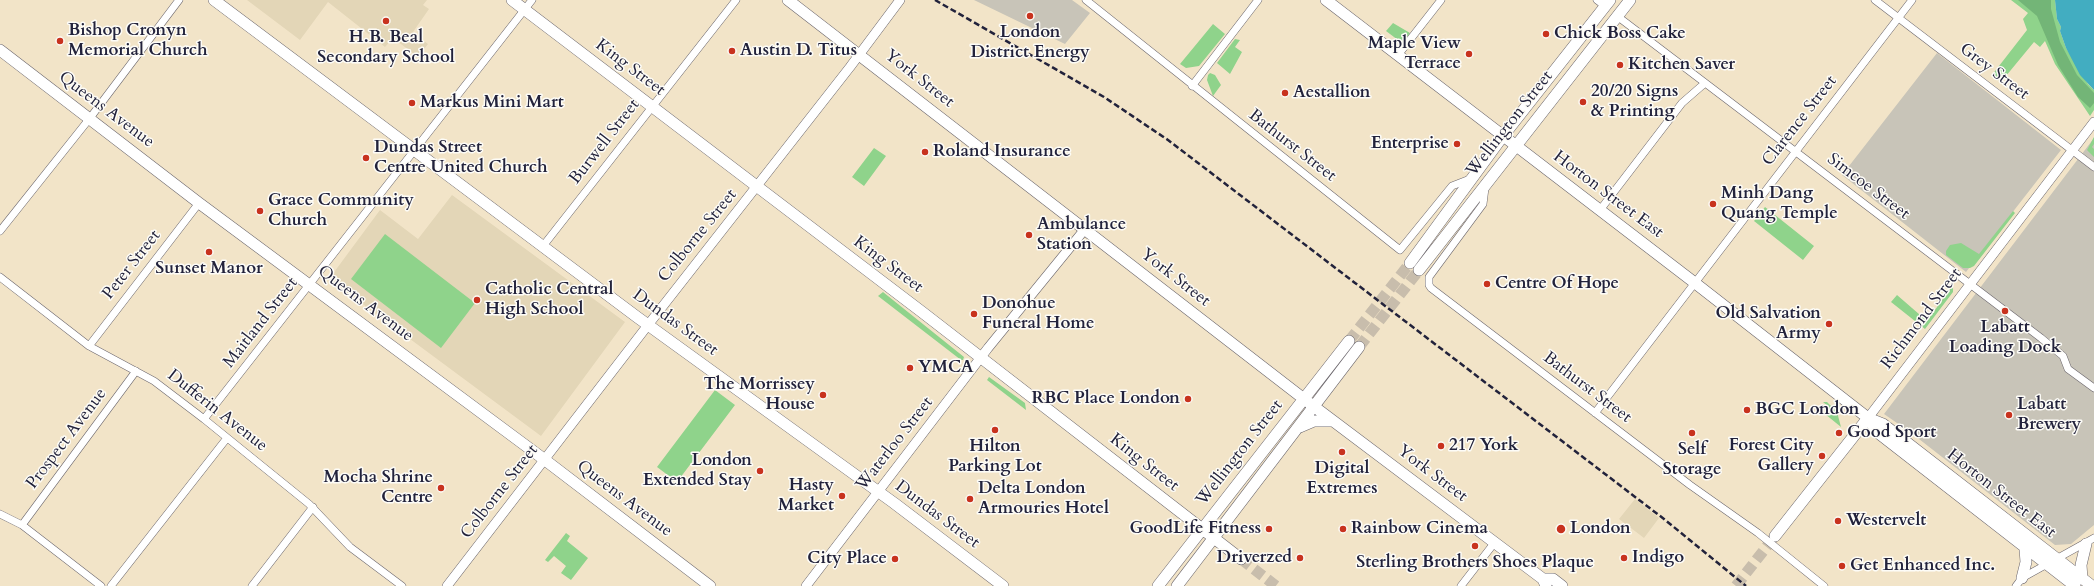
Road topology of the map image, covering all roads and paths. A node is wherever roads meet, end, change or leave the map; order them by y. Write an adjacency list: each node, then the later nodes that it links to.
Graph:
1 (179, 0): 25 (street)
2 (214, 0): 29 (main road, Dundas Street)
3 (512, 0): 16 (main road, King Street)
4 (532, 0): 16 (street, Maitland Street)
5 (736, 0): 24 (street, Burwell Street)
6 (788, 0): 20 (main road, York Street)
7 (900, 0): 20 (street, Colborne Street)
8 (1086, 0): 23 (street, Bathurst Street)
9 (1258, 0): 23 (street)
10 (1326, 0): 21 (main road, Horton Street East)
11 (1441, 0): 21 (street)
12 (1630, 0): 17 (main road, Wellington Street)
13 (1875, 0): 18 (street, Grey Street)
14 (1912, 0): 18 (street, Clarence Street)
15 (1604, 2): 27 (main road, Wellington Street)
16 (525, 10): 24 (main road, King Street); 29 (street, Maitland Street)
17 (1617, 16): 22 (street, Simcoe Street); 28 (main road, Wellington Street)
18 (1898, 18): 30 (street, Grey Street); 31 (street, Clarence Street)
19 (0, 50): 25 (main road, Queens Avenue)
20 (860, 54): 35 (street, Colborne Street); 38 (main road, York Street)
21 (1398, 55): 27 (main road, Horton Street East)
22 (1705, 83): 31 (street, Simcoe Street); 37 (street)
23 (1192, 86): 33 (street, Bathurst Street)
24 (652, 106): 35 (main road, King Street); 40 (street, Burwell Street)
25 (90, 118): 36 (main road, Queens Avenue); 39 (street)
26 (2094, 122): 30 (street, Richmond Street)
27 (1503, 136): 28 (main road, Horton Street East); 33 (main road, Wellington Street)
28 (1515, 146): 34 (main road, Wellington Street); 37 (main road, Horton Street East)
29 (414, 150): 40 (main road, Dundas Street); 46 (street, Maitland Street)
30 (2072, 150): 32 (street, Grey Street); 45 (street, Richmond Street)
31 (1796, 151): 44 (street, Clarence Street); 45 (street, Simcoe Street)
32 (2094, 167)
33 (1471, 179): 41 (main road, Wellington Street)
34 (1486, 182): 42 (main road, Wellington Street); 56 (street, Bathurst Street)
35 (757, 187): 47 (street, Colborne Street); 51 (main road, King Street)
36 (199, 203): 46 (main road, Queens Avenue); 49 (street, Peter Street)
37 (1600, 210): 44 (main road, Horton Street East)
38 (1084, 229): 51 (street, Waterloo Street); 54 (main road, York Street)
39 (0, 231)
40 (543, 246): 47 (main road, Dundas Street)
41 (1410, 262)
42 (1419, 270)
43 (0, 277): 49 (street, Dufferin Avenue)
44 (1695, 283): 56 (street, Clarence Street); 57 (main road, Horton Street East)
45 (1970, 284): 53 (street, Simcoe Street); 57 (street, Richmond Street)
46 (310, 285): 58 (street, Maitland Street); 62 (main road, Queens Avenue)
47 (648, 325): 62 (street, Colborne Street); 63 (main road, Dundas Street)
48 (1349, 341): 54 (main road, Wellington Street)
49 (89, 346): 52 (street, Dufferin Avenue)
50 (1359, 347): 55 (main road, Wellington Street)
51 (981, 359): 63 (street, Waterloo Street); 67 (main road, King Street)
52 (136, 371): 58 (street, Dufferin Avenue); 66 (street, Prospect Avenue)
53 (2094, 388)
54 (1304, 399): 55 (main road, York Street); 67 (main road, Wellington Street)
55 (1314, 407): 59 (main road, York Street); 60 (main road, Wellington Street)
56 (1595, 413): 91 (street, Bathurst Street)
57 (1868, 418): 68 (main road, Richmond Street); 72 (main road, Horton Street East); 74 (main road, Horton Street East)
58 (204, 419): 61 (street, Dufferin Avenue)
59 (1334, 422): 60 (main road); 71 (main road, York Street)
60 (1298, 428): 69 (main road, Wellington Street)
61 (227, 438): 64 (street, Dufferin Avenue); 80 (street)
62 (545, 460): 83 (street, Colborne Street); 84 (main road, Queens Avenue)
63 (878, 492): 85 (street, Waterloo Street); 86 (main road, Dundas Street)
64 (313, 508): 81 (street); 82 (street, Dufferin Avenue)
65 (0, 514): 66 (street)
66 (22, 525): 77 (street)
67 (1201, 529): 69 (main road, King Street); 87 (main road, Wellington Street)
68 (1775, 536)
69 (1213, 538): 73 (main road, King Street); 88 (main road, Wellington Street)
70 (2090, 541): 74 (street); 78 (main road)
71 (1495, 542): 75 (main road, York Street); 89 (street)
72 (2025, 549): 74 (main road, Horton Street East); 76 (main road)
73 (1241, 559)
74 (2052, 562): 76 (street); 78 (main road, Horton Street East)
75 (1545, 582): 90 (main road, York Street)
76 (2019, 582)
77 (91, 583): 79 (street)
78 (2079, 583): 92 (main road, Horton Street East)
79 (102, 586)
80 (111, 586)
81 (252, 586)
82 (402, 586)
83 (447, 586)
84 (710, 586)
85 (806, 586)
86 (1003, 586)
87 (1158, 586)
88 (1177, 586)
89 (1461, 586)
90 (1562, 586)
91 (1824, 586)
92 (2092, 586)

